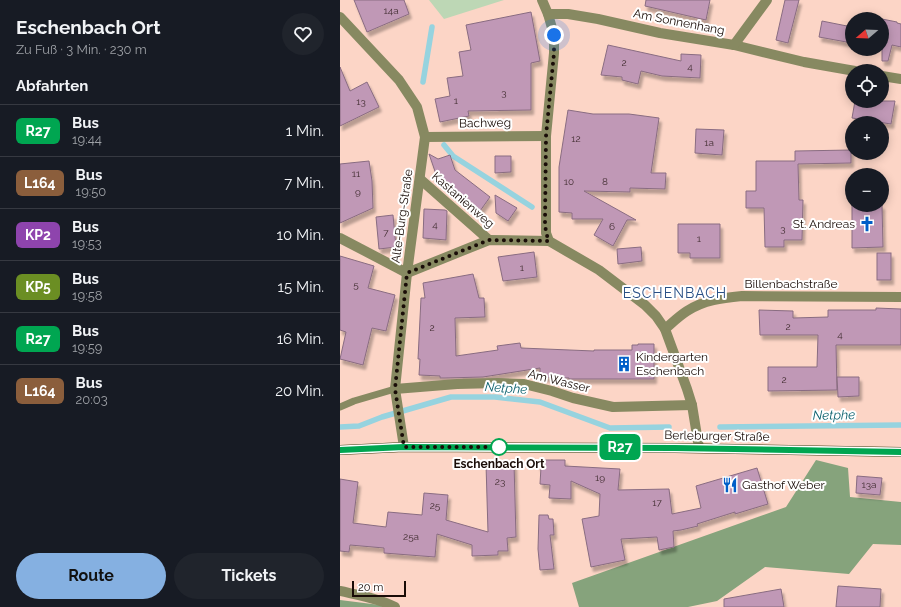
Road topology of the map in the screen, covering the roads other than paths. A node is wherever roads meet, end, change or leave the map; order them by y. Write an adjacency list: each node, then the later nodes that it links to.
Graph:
1 (542, 0): 3 (street)
2 (767, 0): 5 (street, Am Sonnenhang)
3 (548, 14): 5 (street, Am Sonnenhang); 9 (street)
4 (340, 17): 10 (street, Alte-Burg-Straße)
5 (734, 45): 6 (street, Am Sonnenhang)
6 (845, 69)
7 (889, 77): 8 (street)
8 (901, 80)
9 (546, 136): 10 (street, Bachweg); 14 (street)
10 (425, 137): 11 (street, Alte-Burg-Straße)
11 (420, 179): 13 (street, Kastanienweg); 15 (street, Alte-Burg-Straße)
12 (340, 238): 15 (street)
13 (489, 240): 14 (street, Kastanienweg); 15 (street, Kastanienweg)
14 (549, 241): 17 (street)
15 (407, 273): 18 (street, Alte-Burg-Straße)
16 (901, 297): 17 (street, Billenbachstraße)
17 (665, 329): 19 (street)
18 (395, 389): 19 (street, Am Wasser); 20 (lane); 21 (street, Alte-Burg-Straße)
19 (692, 405): 22 (street)
20 (340, 407)
21 (404, 447): 22 (main road, Berleburger Straße); 23 (main road, Berleburger Straße)
22 (699, 448): 24 (main road, Berleburger Straße)
23 (340, 450)
24 (901, 452)
25 (340, 591): 26 (street)
26 (395, 607)

